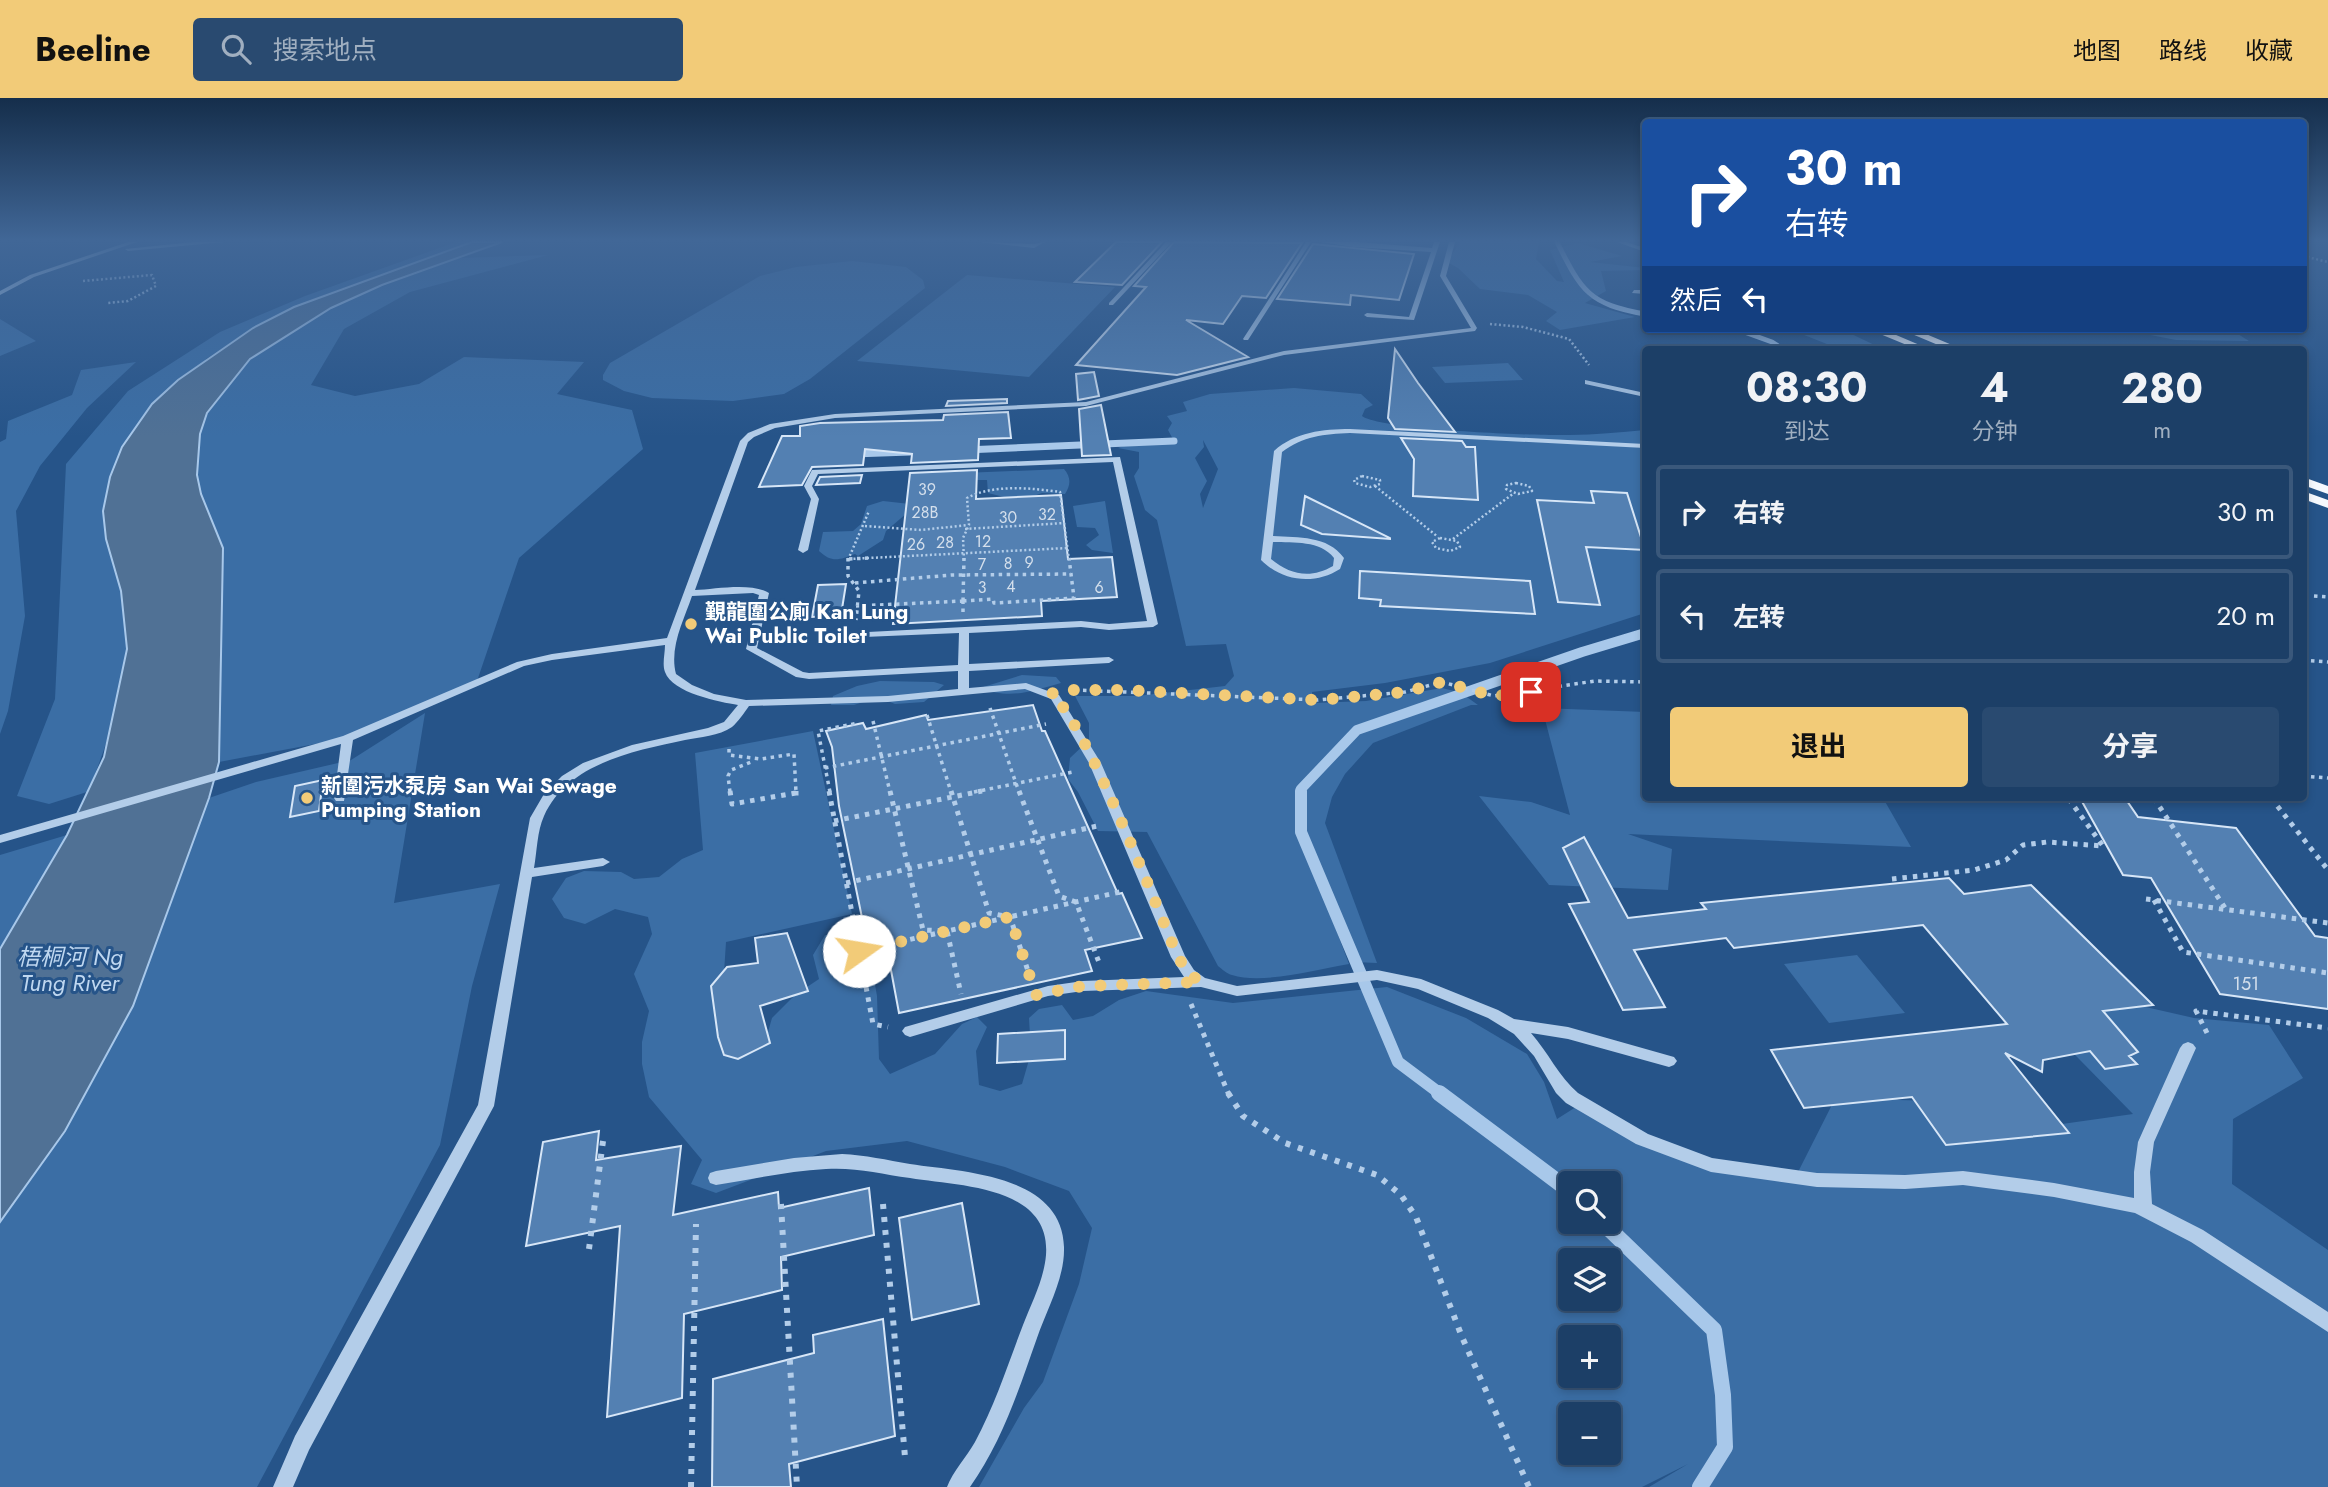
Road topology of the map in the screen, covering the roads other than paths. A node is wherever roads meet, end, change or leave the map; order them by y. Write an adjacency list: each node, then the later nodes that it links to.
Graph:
1 (1267, 307): 7 (street)
2 (1416, 307): 4 (street)
3 (1461, 307): 19 (street)
4 (1367, 315)
5 (1883, 333): 8 (main road)
6 (1915, 333): 9 (main road)
7 (1246, 339)
8 (1917, 346)
9 (1949, 346)
10 (1588, 382): 11 (street)
11 (1642, 395)
12 (1642, 448): 17 (street)
13 (2307, 482): 14 (main road)
14 (2328, 490)
15 (2307, 496): 16 (main road)
16 (2328, 504)
17 (1269, 539): 17 (street)
18 (803, 550): 20 (street)
19 (688, 593): 22 (street); 24 (street)
20 (964, 630): 21 (street); 24 (street)
21 (868, 635)
22 (671, 641): 26 (street); 27 (street)
23 (1108, 660): 24 (street)
24 (964, 667): 25 (street)
25 (963, 692): 26 (street); 32 (street)
26 (746, 703): 31 (street)
27 (346, 738): 28 (street); 29 (street)
28 (340, 798)
29 (0, 839)
30 (603, 862): 31 (street)
31 (526, 874): 40 (street)
32 (1201, 982): 33 (street); 34 (street)
33 (1512, 1025): 36 (street); 38 (street)
34 (910, 1031)
35 (2188, 1048): 38 (street)
36 (1670, 1061)
37 (716, 1178): 41 (street)
38 (2143, 1208): 39 (street)
39 (2328, 1323)
40 (283, 1487)
41 (957, 1487)

